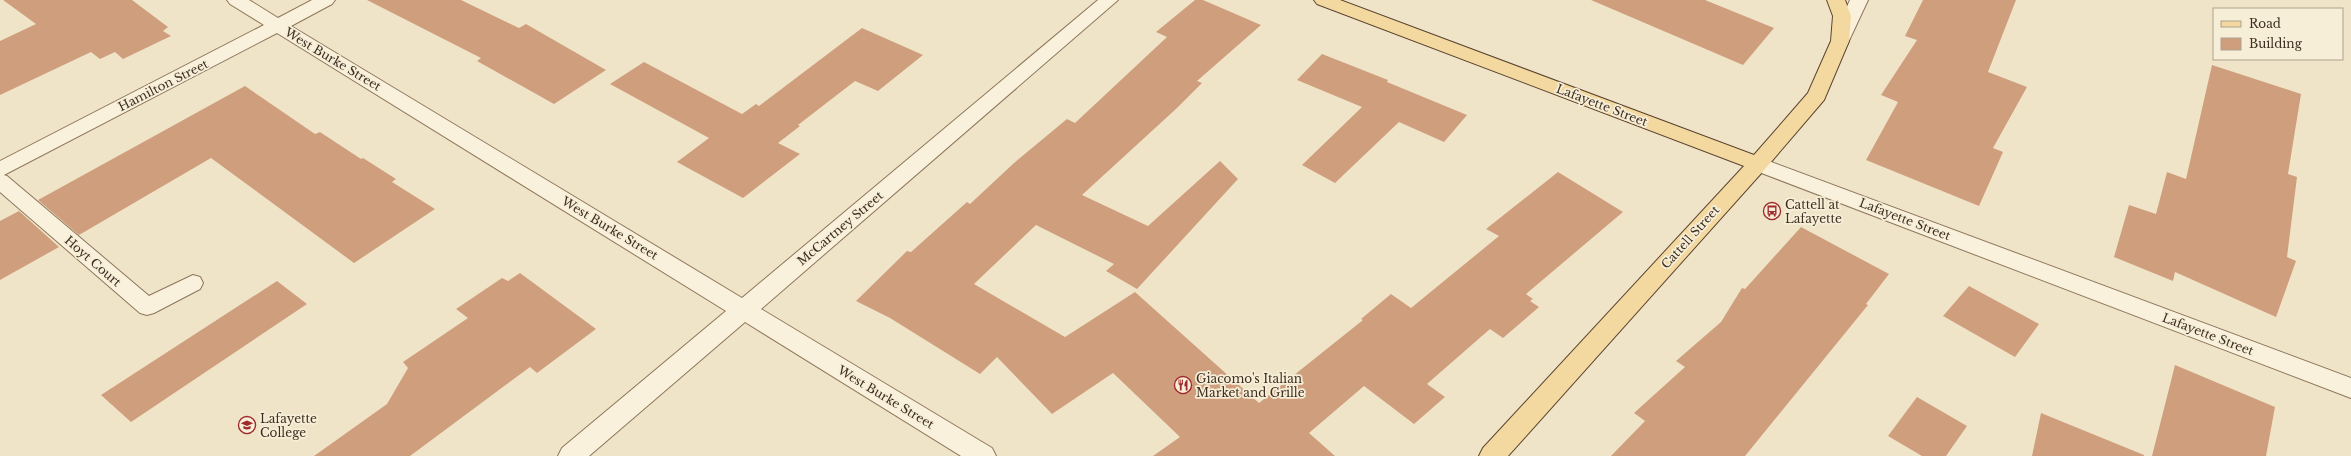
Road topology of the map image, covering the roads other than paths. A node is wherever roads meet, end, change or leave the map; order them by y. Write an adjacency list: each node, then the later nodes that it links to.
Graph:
1 (236, 0): 7 (street, West Burke Street)
2 (326, 0): 7 (street, Hamilton Street)
3 (1109, 0): 13 (street, McCartney Street)
4 (1323, 0): 9 (main road, Lafayette Street)
5 (1836, 0): 8 (main road)
6 (1859, 0): 8 (street, Cattell Street)
7 (278, 25): 10 (street, Hamilton Street); 13 (street, West Burke Street)
8 (1840, 41): 9 (main road, Cattell Street)
9 (1758, 164): 14 (street, Lafayette Street); 17 (main road, Cattell Street)
10 (0, 170)
11 (0, 181): 12 (lane, Hoyt Court)
12 (193, 283)
13 (744, 310): 15 (street, McCartney Street); 16 (street, West Burke Street)
14 (2351, 388)
15 (572, 456)
16 (983, 456)
17 (1492, 456)

